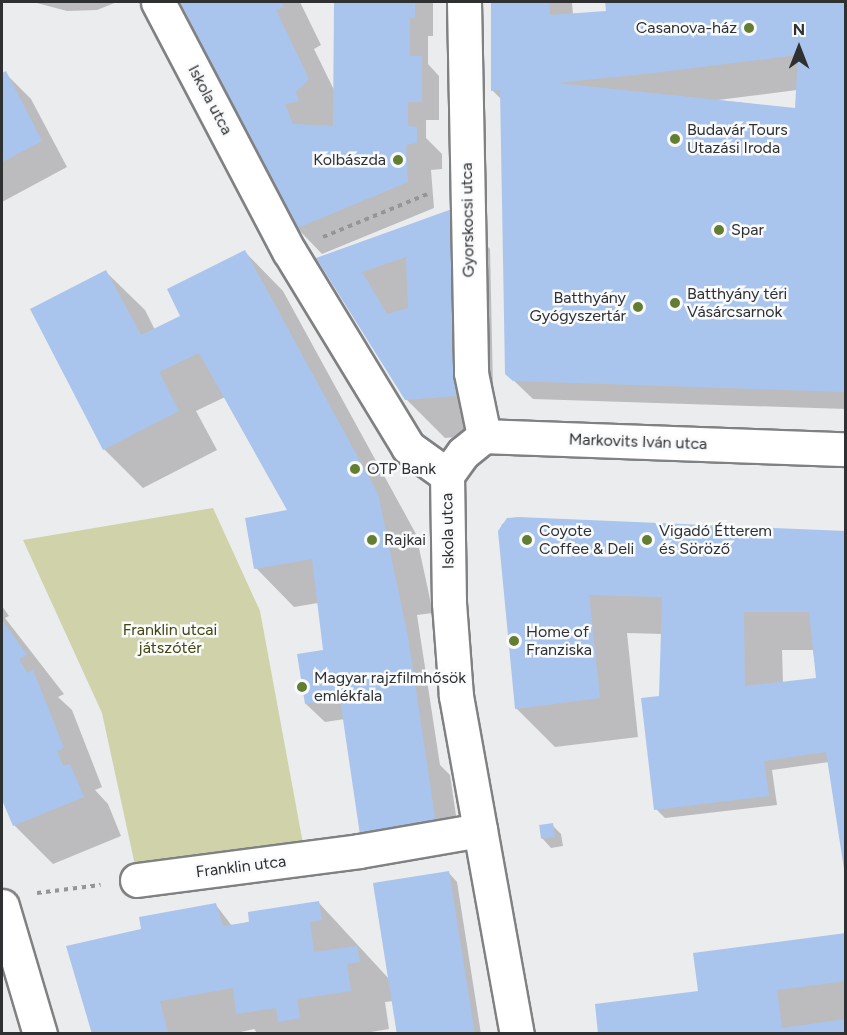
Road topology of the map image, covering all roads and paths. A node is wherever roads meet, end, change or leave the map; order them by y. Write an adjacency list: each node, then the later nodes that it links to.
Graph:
1 (158, 2): 4 (street, Iskola utca)
2 (464, 2): 5 (street, Gyorskocsi utca)
3 (433, 192): 4 (path)
4 (289, 251): 7 (street, Iskola utca)
5 (484, 436): 6 (street, Markovits Iván utca); 7 (street)
6 (846, 448)
7 (447, 475): 8 (street, Iskola utca)
8 (480, 830): 9 (street, Franklin utca); 12 (street, Iskola utca)
9 (137, 880): 10 (path)
10 (13, 901): 11 (street)
11 (40, 1034)
12 (517, 1034)

